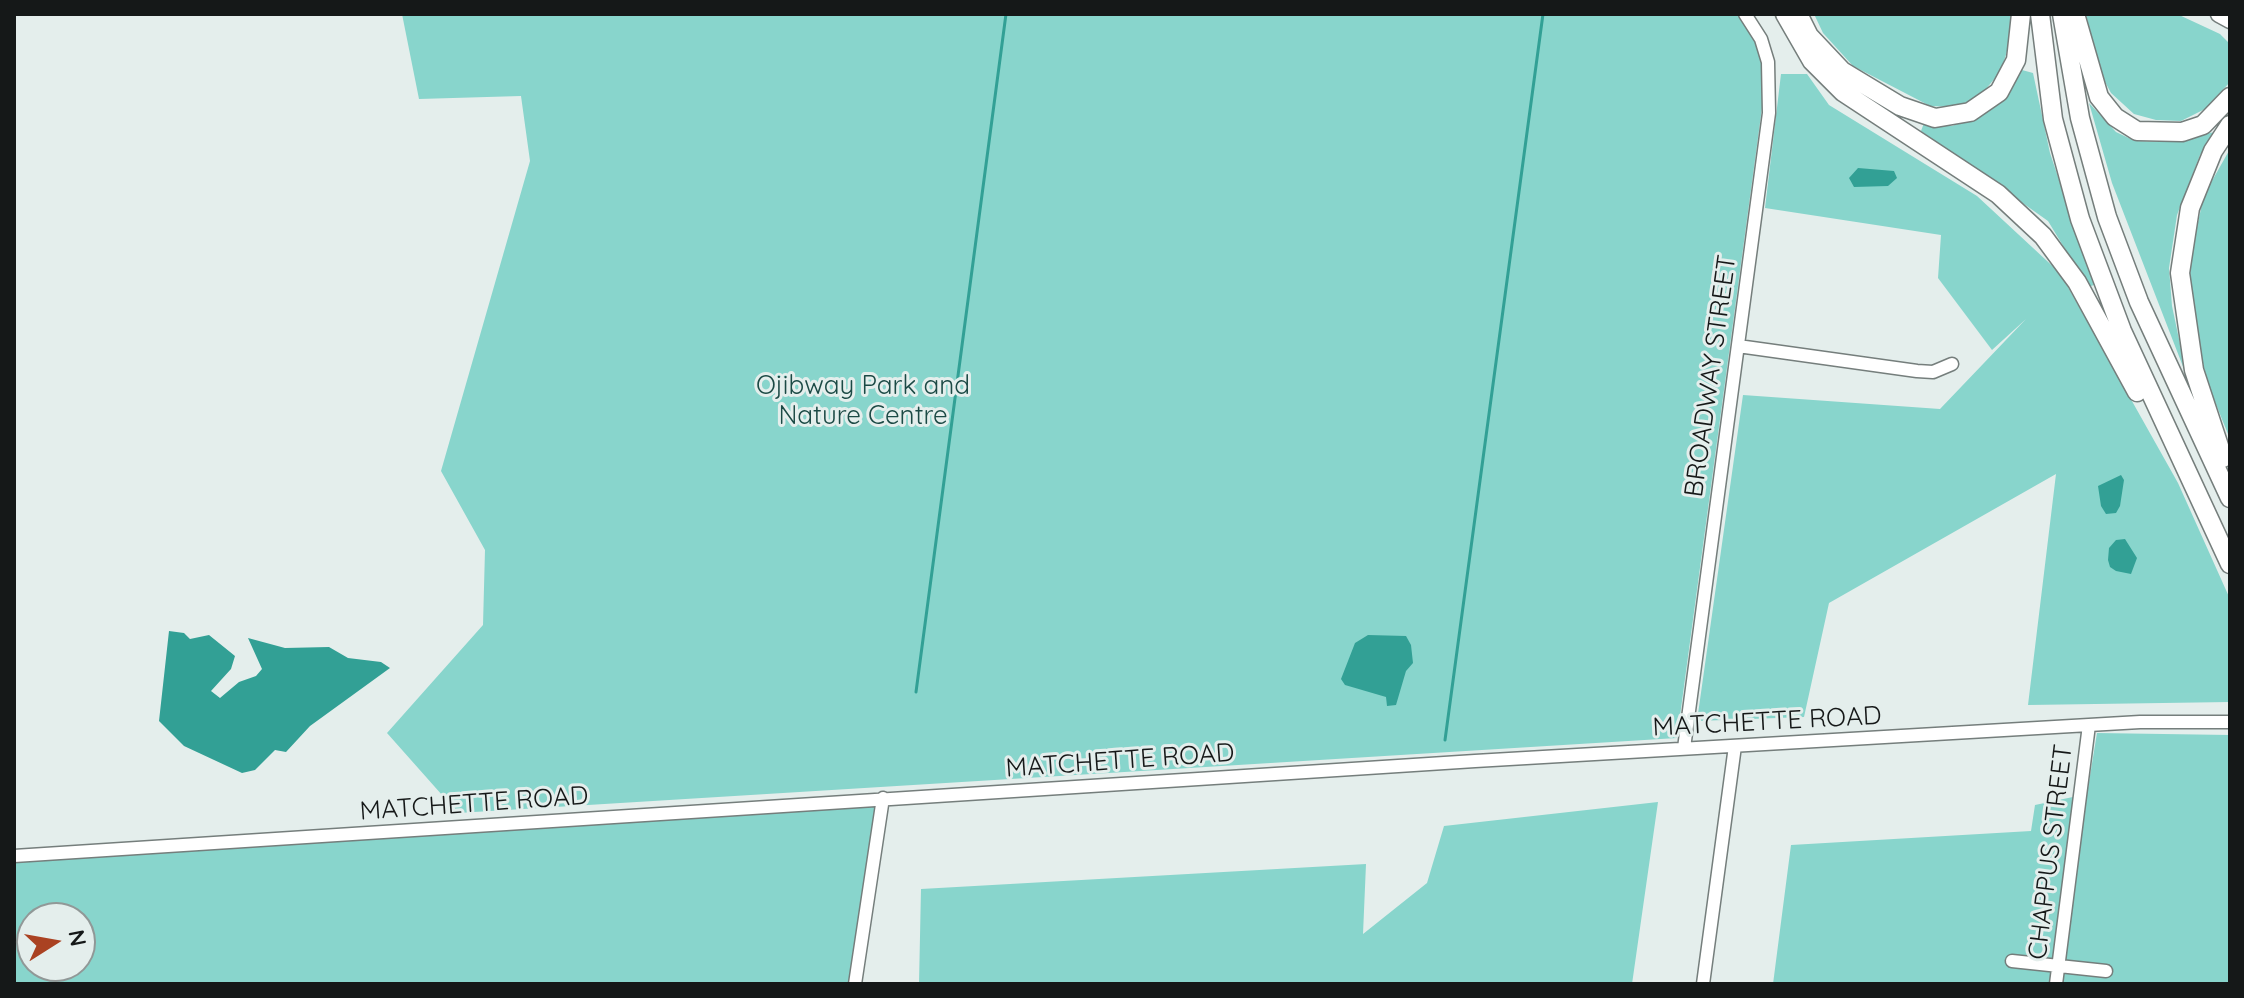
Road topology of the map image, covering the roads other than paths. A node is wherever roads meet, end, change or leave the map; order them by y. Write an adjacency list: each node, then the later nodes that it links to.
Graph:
1 (1745, 14): 12 (street, BROADWAY STREET)
2 (1785, 14): 14 (highway)
3 (1798, 14): 4 (highway)
4 (2021, 14)
5 (2040, 14): 14 (highway)
6 (2062, 14): 16 (highway)
7 (2075, 14): 10 (highway)
8 (2219, 14): 9 (main road)
9 (2230, 20)
10 (2230, 97)
11 (2230, 125): 15 (highway)
12 (1738, 346): 13 (street); 21 (street, BROADWAY STREET)
13 (1952, 364)
14 (2170, 437): 17 (highway)
15 (2230, 479)
16 (2230, 498)
17 (2230, 564)
18 (2230, 722): 19 (street, MATCHETTE ROAD)
19 (2089, 725): 20 (street, MATCHETTE ROAD); 25 (street, CHAPPUS STREET)
20 (1735, 746): 21 (street, MATCHETTE ROAD); 28 (street)
21 (1684, 748): 22 (street, MATCHETTE ROAD)
22 (883, 798): 23 (street, MATCHETTE ROAD); 27 (street)
23 (14, 856)
24 (2012, 961): 25 (street)
25 (2058, 966): 26 (street); 29 (street, CHAPPUS STREET)
26 (2106, 971)
27 (855, 984)
28 (1703, 984)
29 (2056, 984)

